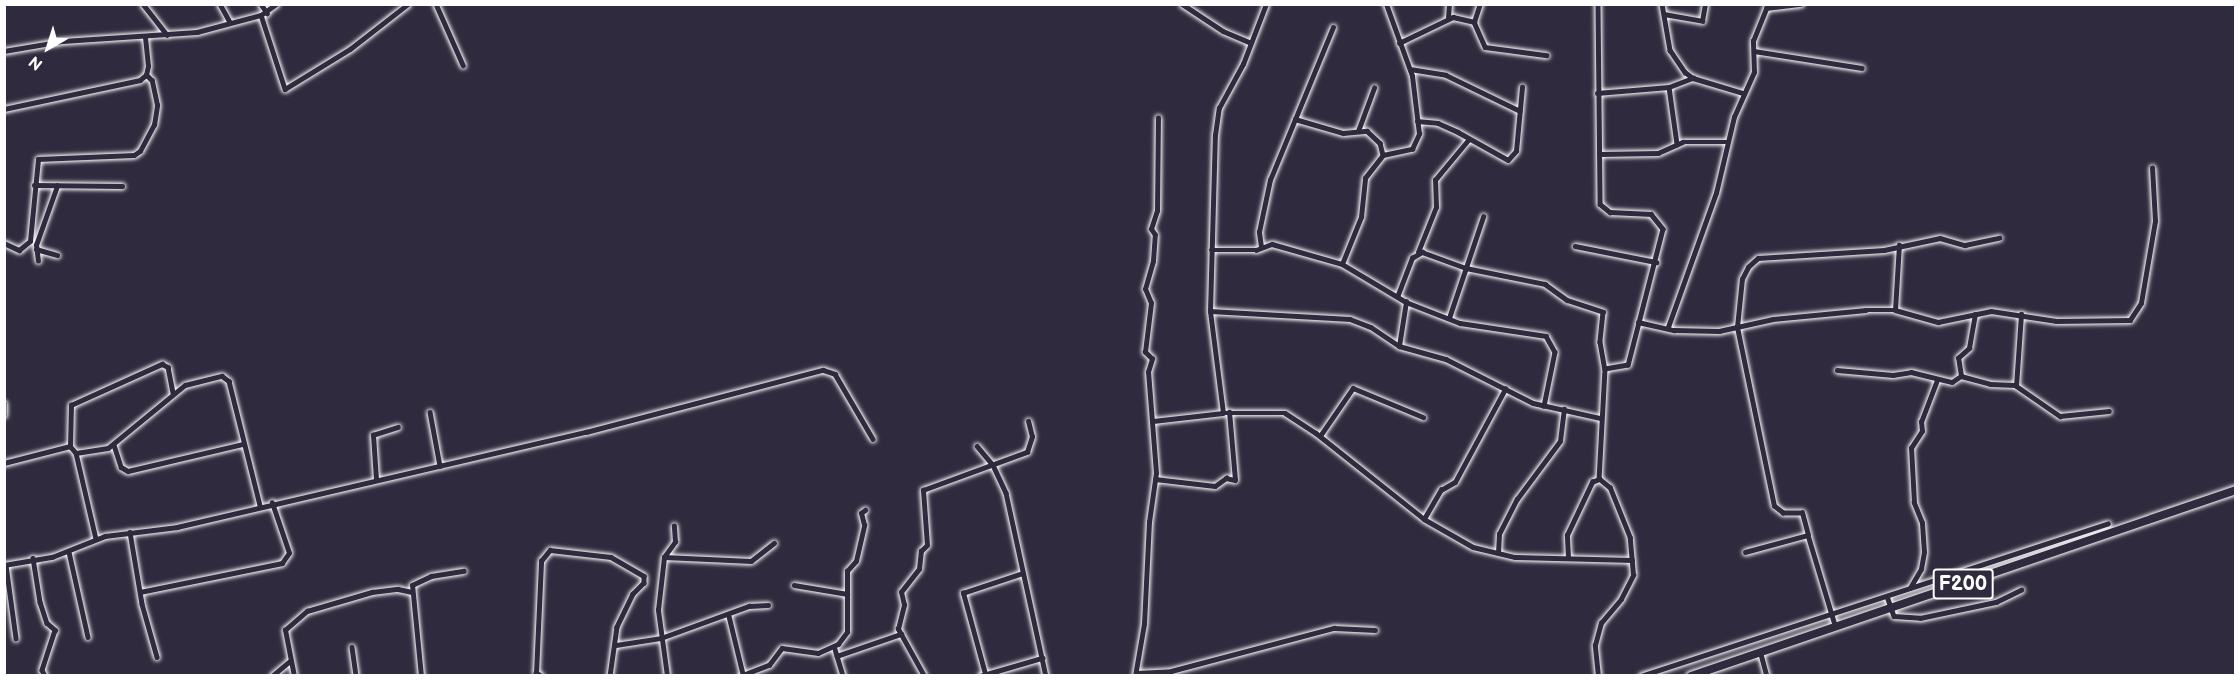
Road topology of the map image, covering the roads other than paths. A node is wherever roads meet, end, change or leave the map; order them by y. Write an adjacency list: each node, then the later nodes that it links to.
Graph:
1 (143, 4): 23 (street)
2 (220, 4): 20 (street)
3 (261, 4): 17 (street)
4 (276, 4): 17 (street)
5 (408, 4): 17 (street)
6 (436, 4): 30 (street)
7 (1182, 4): 25 (street)
8 (1266, 4): 25 (street)
9 (1386, 4): 26 (street)
10 (1449, 4): 19 (street)
11 (1480, 4): 21 (street)
12 (1598, 4): 38 (street)
13 (1662, 4): 18 (street)
14 (1705, 4): 18 (street)
15 (1801, 4): 16 (street)
16 (1767, 6): 28 (street)
17 (264, 14): 20 (street)
18 (1664, 14): 34 (street)
19 (1448, 18): 21 (street); 26 (street)
20 (230, 22): 23 (street)
21 (1474, 22): 29 (street)
22 (1333, 27): 43 (street)
23 (167, 36): 24 (street)
24 (145, 38): 27 (street); 33 (street)
25 (1251, 43): 62 (street)
26 (1400, 43): 32 (street)
27 (4, 51)
28 (1754, 51): 31 (street); 39 (street)
29 (1546, 55)
30 (463, 65)
31 (1862, 68)
32 (1410, 69): 41 (street); 44 (street)
33 (146, 75): 40 (street); 52 (street)
34 (1693, 78): 36 (street); 39 (street)
35 (1522, 87): 41 (street)
36 (1669, 87): 38 (street); 48 (street)
37 (1374, 88): 45 (street)
38 (1597, 93): 49 (street)
39 (1743, 93): 47 (street)
40 (4, 109)
41 (1520, 111): 46 (street)
42 (1158, 118): 97 (street)
43 (1295, 119): 45 (street); 60 (street)
44 (1418, 121): 46 (street); 50 (street)
45 (1358, 131): 50 (street)
46 (1469, 139): 63 (street)
47 (1727, 142): 48 (street); 77 (street)
48 (1677, 144): 49 (street)
49 (1599, 154): 66 (street)
50 (1383, 155): 67 (street)
51 (2152, 168): 73 (street)
52 (34, 185): 53 (street); 57 (street)
53 (57, 186): 54 (street); 61 (street)
54 (122, 186)
55 (1483, 217): 68 (street)
56 (1999, 238): 58 (street)
57 (4, 243)
58 (1899, 245): 71 (street); 78 (street)
59 (1575, 246): 66 (street)
60 (1261, 247): 62 (street); 67 (street)
61 (36, 249): 64 (street); 65 (street)
62 (1211, 250): 72 (street)
63 (1418, 252): 68 (street); 69 (street)
64 (57, 255)
65 (38, 261)
66 (1656, 262): 76 (street)
67 (1342, 264): 69 (street)
68 (1466, 268): 75 (street); 80 (street)
69 (1397, 297): 70 (street)
70 (1406, 302): 75 (street); 79 (street)
71 (1895, 310): 74 (street); 78 (street)
72 (1210, 311): 79 (street); 92 (street)
73 (2021, 314): 74 (street); 84 (street)
74 (1975, 315): 82 (street)
75 (1449, 318): 88 (street)
76 (1638, 322): 77 (street); 80 (street)
77 (1668, 327): 78 (street)
78 (1737, 327): 120 (street)
79 (1398, 346): 85 (street)
80 (1605, 369): 95 (street)
81 (1837, 370): 83 (street)
82 (1961, 376): 83 (street); 84 (street)
83 (1937, 380): 134 (street)
84 (2016, 386): 90 (street)
85 (1505, 389): 88 (street); 116 (street)
86 (173, 393): 101 (street); 102 (street); 103 (street)
87 (4, 403): 93 (street)
88 (1544, 406): 89 (street)
89 (1564, 409): 95 (street); 125 (street)
90 (2109, 411)
91 (430, 412): 108 (street)
92 (1226, 412): 97 (street); 99 (street); 110 (street)
93 (4, 415)
94 (1424, 417): 99 (street)
95 (1600, 418): 111 (street)
96 (1028, 421): 107 (street)
97 (1153, 422): 110 (street)
98 (398, 427): 109 (street)
99 (1320, 436): 116 (street)
100 (873, 439): 108 (street)
101 (243, 444): 102 (street); 114 (street)
102 (114, 445): 105 (street)
103 (70, 446): 105 (street); 106 (street)
104 (977, 446): 107 (street)
105 (76, 453): 121 (street)
106 (4, 463)
107 (993, 465): 132 (street); 146 (street)
108 (440, 466): 109 (street)
109 (376, 479): 113 (street)
110 (1155, 479): 158 (street)
111 (1599, 479): 127 (street); 129 (street)
112 (2235, 490): 141 (main road, F200)
113 (272, 503): 114 (street); 136 (street)
114 (260, 506): 119 (street)
115 (865, 510): 138 (street)
116 (1424, 519): 125 (street)
117 (2108, 523): 134 (street)
118 (674, 526): 126 (street)
119 (130, 532): 121 (street); 136 (street)
120 (1808, 535): 124 (street); 142 (street)
121 (96, 539): 123 (street)
122 (774, 543): 126 (street)
123 (69, 552): 128 (street); 147 (street)
124 (1745, 552)
125 (1498, 553): 127 (street)
126 (664, 557): 149 (street)
127 (1568, 557): 129 (street)
128 (33, 558): 130 (street); 159 (street)
129 (1632, 560): 172 (street)
130 (5, 565): 148 (street)
131 (464, 571): 137 (street)
132 (1023, 573): 156 (street); 170 (street)
133 (794, 585): 138 (street)
134 (1910, 588): 139 (street)
135 (2021, 590): 141 (street)
136 (140, 591): 155 (street)
137 (412, 592): 157 (street); 163 (street)
138 (848, 594): 152 (street)
139 (1887, 596): 141 (street); 142 (street)
140 (768, 605): 143 (street)
141 (1892, 609): 144 (main road, F200)
142 (1833, 614): 144 (street); 173 (street)
143 (729, 616): 149 (street); 167 (street)
144 (1835, 625): 153 (main road, F200)
145 (1375, 630): 158 (street)
146 (901, 634): 154 (street); 169 (street)
147 (88, 636)
148 (16, 638)
149 (661, 639): 150 (street); 166 (street)
150 (616, 645): 164 (street); 165 (street)
151 (352, 647): 162 (street)
152 (835, 649): 154 (street); 167 (street)
153 (1761, 654): 174 (main road, F200); 175 (street)
154 (837, 656): 168 (street)
155 (157, 657)
156 (1042, 658): 170 (street); 171 (street)
157 (290, 661): 160 (street); 161 (street)
158 (1135, 674)
159 (45, 675)
160 (272, 675)
161 (294, 675)
162 (356, 675)
163 (421, 675)
164 (542, 675)
165 (610, 675)
166 (667, 675)
167 (741, 675)
168 (843, 675)
169 (924, 675)
170 (982, 675)
171 (1046, 675)
172 (1598, 675)
173 (1641, 675)
174 (1691, 675)
175 (1767, 675)

